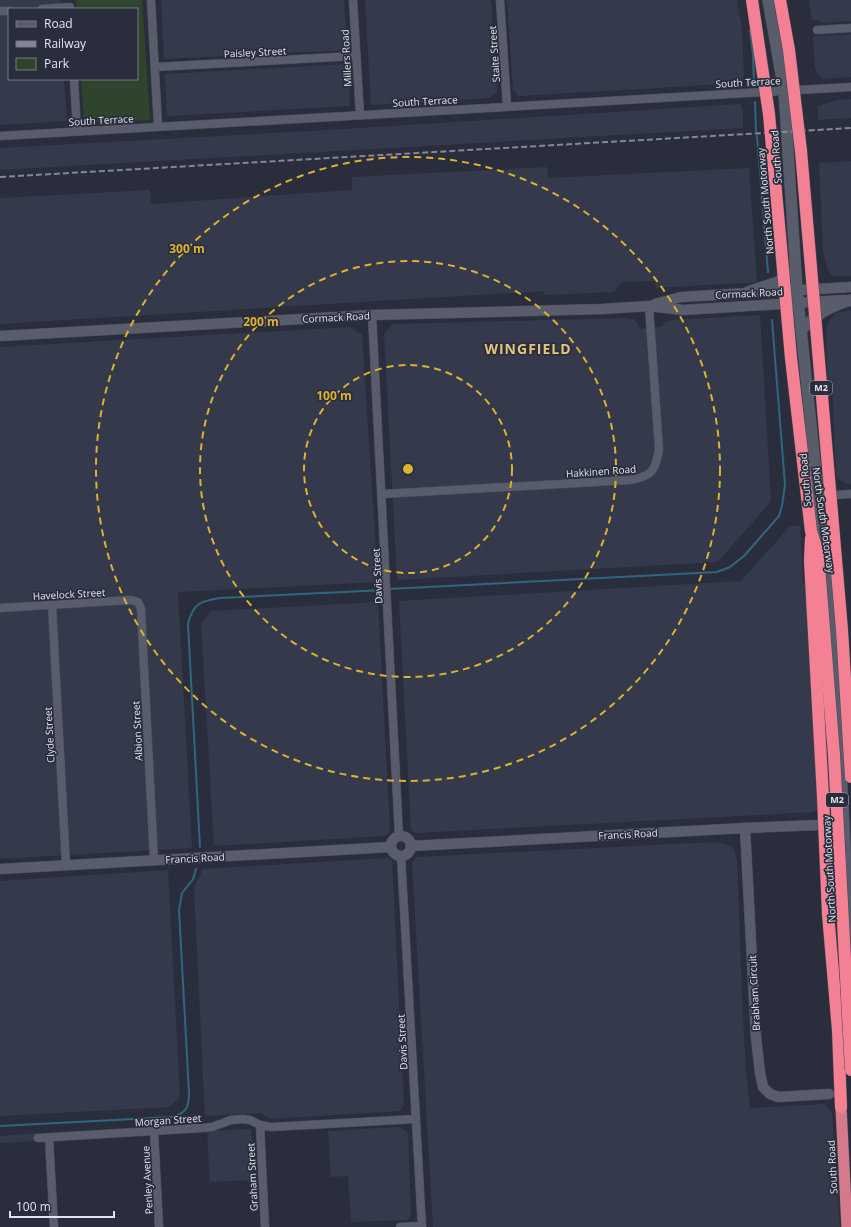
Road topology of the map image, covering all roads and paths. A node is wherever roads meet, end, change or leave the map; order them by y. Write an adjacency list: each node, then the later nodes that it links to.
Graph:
1 (151, 0): 12 (street)
2 (353, 0): 11 (street, Millers Road)
3 (500, 0): 16 (street, Staite Street)
4 (752, 0): 34 (highway, North South Motorway / M2, bridge)
5 (768, 0): 15 (main road, South Road)
6 (780, 0): 38 (highway, North South Motorway / M2, bridge)
7 (70, 5): 8 (street)
8 (49, 8)
9 (851, 28): 10 (street)
10 (817, 30)
11 (356, 56): 12 (street, Paisley Street); 17 (street, Millers Road)
12 (155, 67): 18 (street)
13 (74, 80): 19 (street)
14 (851, 87): 15 (street, South Terrace)
15 (784, 91): 16 (street, South Terrace); 21 (main road, South Road)
16 (507, 106): 17 (street, South Terrace)
17 (360, 115): 18 (street, South Terrace)
18 (158, 126): 19 (street, South Terrace)
19 (76, 131): 20 (street, South Terrace)
20 (0, 136)
21 (795, 266): 23 (main road, South Road); 24 (main road)
22 (851, 287): 23 (street, Cormack Road)
23 (797, 290): 24 (street, Cormack Road); 26 (main road, South Road)
24 (748, 292): 27 (street, Cormack Road)
25 (851, 300): 26 (street, Cormack Road); 29 (main road)
26 (798, 303): 27 (street, Cormack Road); 29 (main road, South Road)
27 (649, 306): 28 (street, Cormack Road); 31 (street, Hakkinen Road)
28 (372, 315): 30 (street, Cormack Road); 31 (street, Davis Street)
29 (801, 330): 33 (main road, South Road)
30 (0, 336)
31 (382, 494): 41 (street, Davis Street)
32 (851, 494): 33 (street)
33 (818, 496): 39 (main road, South Road)
34 (811, 531): 49 (highway, North South Motorway / M2, bridge); 50 (highway, bridge)
35 (138, 602): 36 (street, Havelock Street); 45 (street, Albion Street)
36 (52, 605): 37 (street, Havelock Street); 46 (street, Clyde Street)
37 (0, 608)
38 (851, 777)
39 (844, 824): 40 (street, Francis Road); 48 (main road, South Road)
40 (745, 828): 43 (street, Francis Road); 51 (street, Brabham Circuit)
41 (399, 836): 42 (street); 43 (street)
42 (391, 846): 44 (street); 45 (street, Francis Road)
43 (411, 846): 44 (street)
44 (401, 856): 53 (street, Davis Street)
45 (154, 860): 46 (street, Francis Road)
46 (66, 865): 47 (street, Francis Road)
47 (0, 869)
48 (851, 958)
49 (851, 1070)
50 (840, 1084): 51 (street); 52 (highway)
51 (829, 1094): 52 (street)
52 (841, 1107): 63 (highway, South Road)
53 (416, 1119): 54 (street, Morgan Street); 58 (street, Davis Street)
54 (260, 1125): 55 (street, Morgan Street); 61 (street, Graham Street)
55 (154, 1131): 57 (street, Morgan Street); 60 (street, Penley Avenue)
56 (38, 1138): 57 (street, Morgan Street)
57 (49, 1138): 59 (street)
58 (421, 1226): 62 (street)
59 (54, 1227)
60 (159, 1227)
61 (265, 1227)
62 (400, 1227)
63 (847, 1227)

